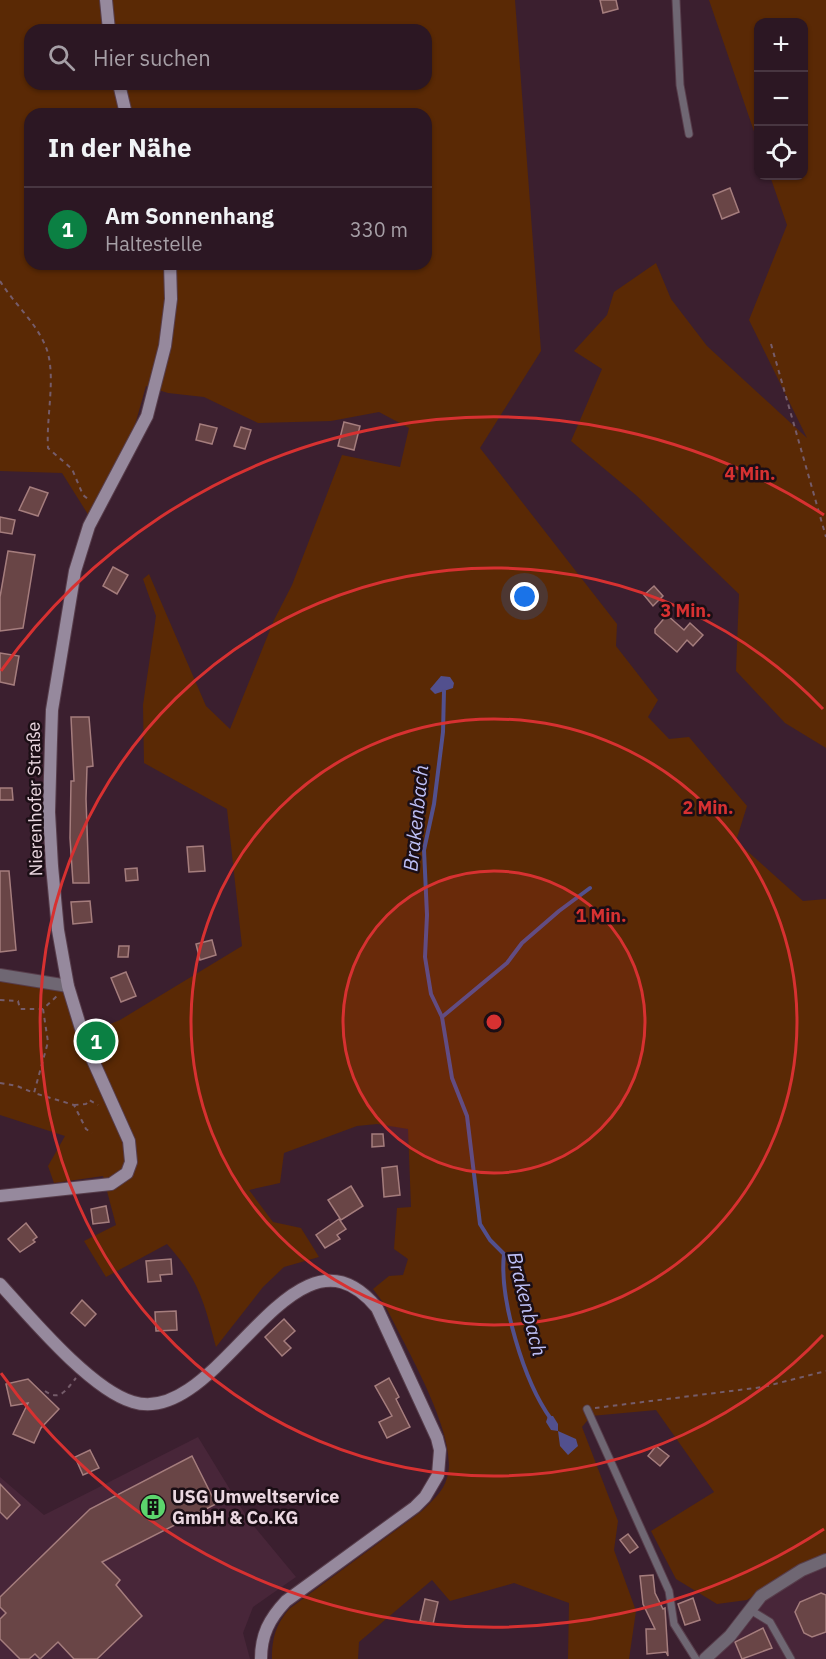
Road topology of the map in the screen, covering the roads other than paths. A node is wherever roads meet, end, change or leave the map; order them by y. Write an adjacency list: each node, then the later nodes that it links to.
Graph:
1 (106, 0): 3 (street)
2 (676, 0): 6 (lane)
3 (108, 24)
4 (120, 90): 5 (street)
5 (125, 108)
6 (689, 134)
7 (170, 270): 9 (street, Nierenhofer Straße)
8 (0, 975): 9 (street)
9 (63, 986): 10 (street, Nierenhofer Straße)
10 (0, 1196)
11 (0, 1284): 15 (street)
12 (587, 1409): 16 (lane)
13 (826, 1560): 14 (street)
14 (752, 1611): 17 (street); 18 (lane)
15 (261, 1659)
16 (696, 1659)
17 (705, 1659)
18 (791, 1659)

